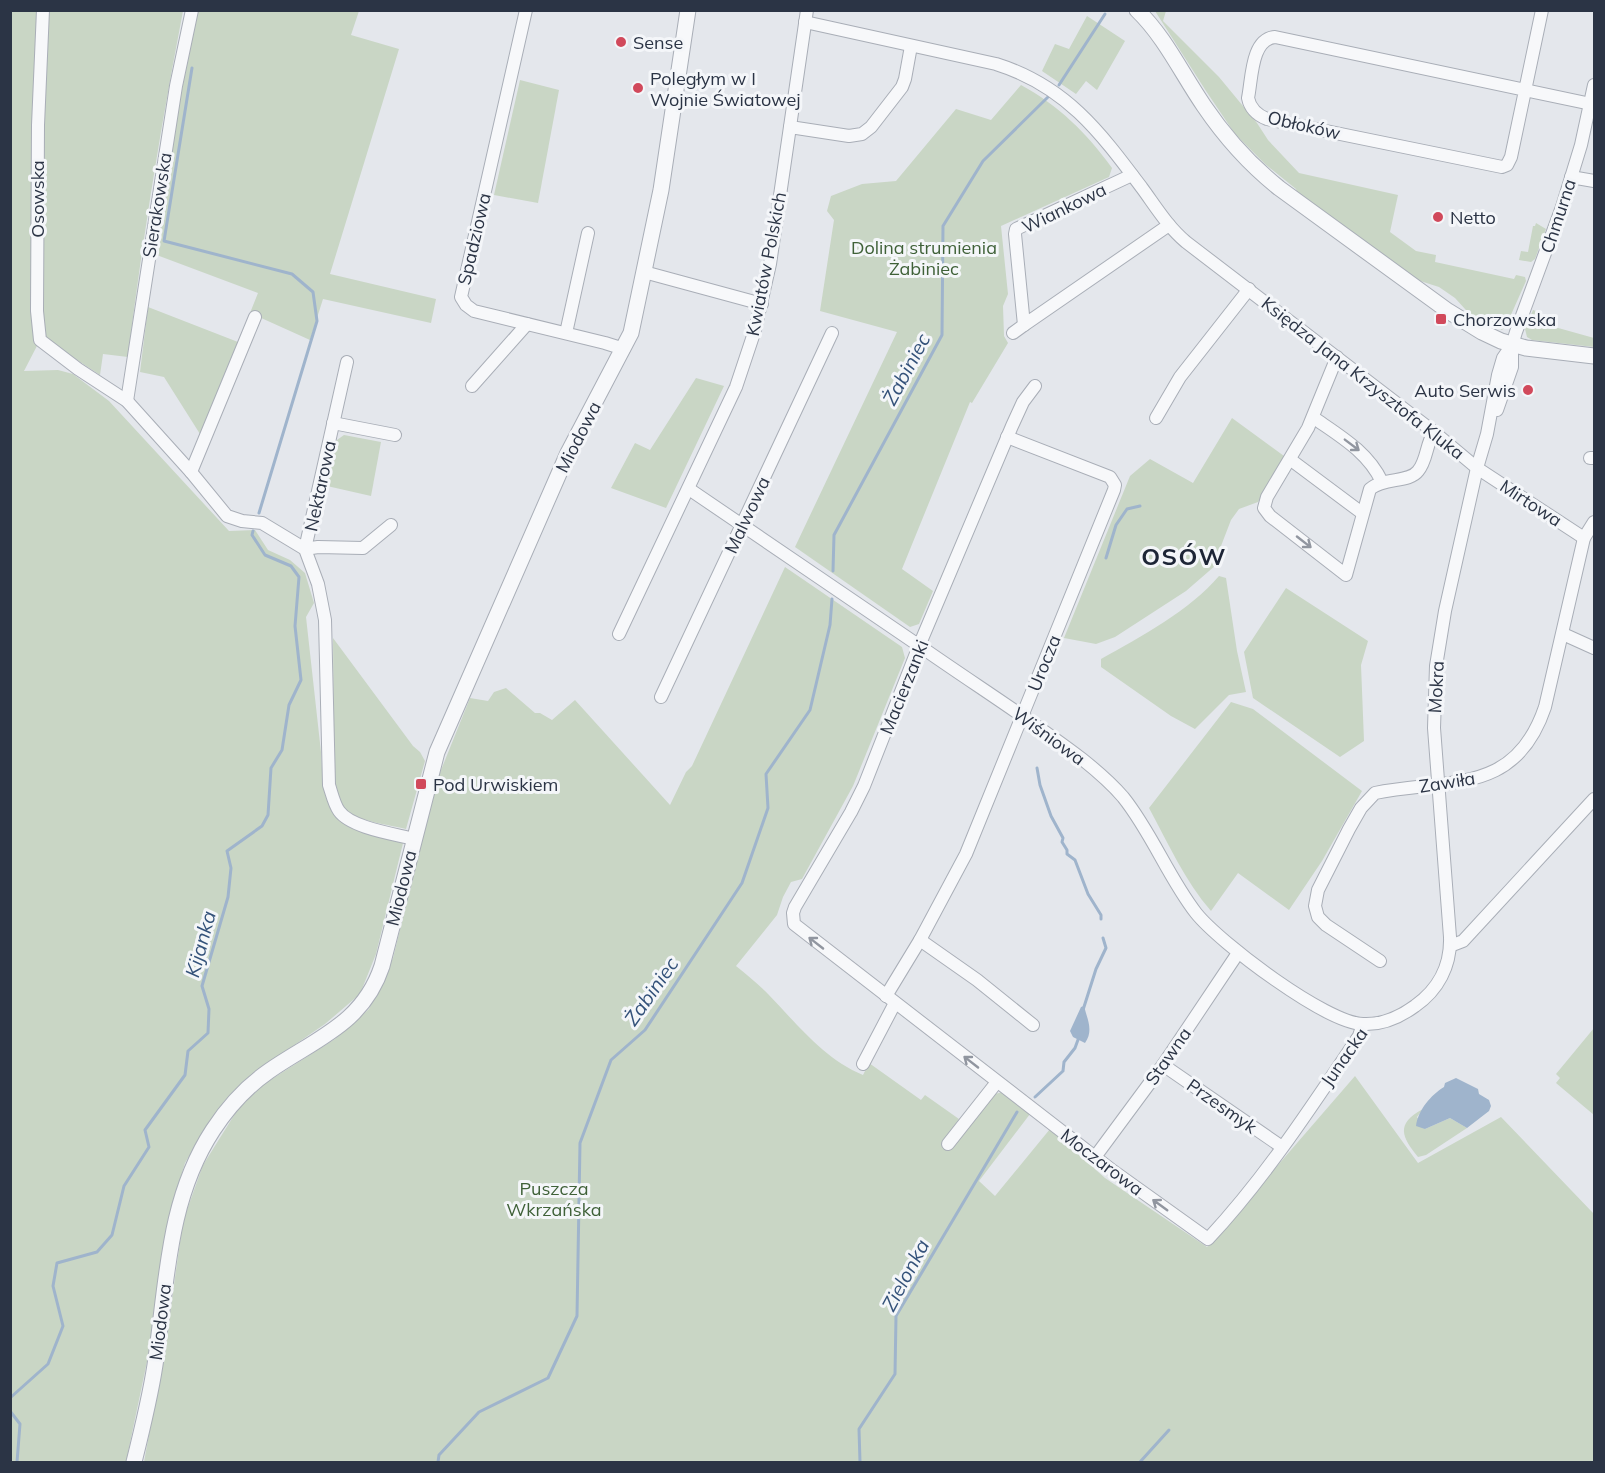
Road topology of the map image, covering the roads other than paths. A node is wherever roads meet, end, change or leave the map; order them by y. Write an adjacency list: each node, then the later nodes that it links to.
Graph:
1 (43, 10): 34 (street, Osowska)
2 (192, 10): 34 (street, Sierakowska)
3 (526, 10): 22 (street, Spadziowa)
4 (688, 10): 18 (street, Miodowa)
5 (1137, 10): 27 (street)
6 (1542, 10): 10 (street, Obłoków)
7 (806, 16): 8 (street, Księdza Jana Krzysztofa Kluka); 12 (street, Kwiatów Polskich)
8 (911, 46): 12 (street); 13 (street, Księdza Jana Krzysztofa Kluka)
9 (1594, 85): 11 (street, Chmurna)
10 (1525, 89): 10 (street, Obłoków); 11 (street, Obłoków)
11 (1591, 104): 14 (street, Chmurna)
12 (790, 128): 20 (street, Kwiatów Polskich)
13 (1132, 175): 16 (street, Księdza Jana Krzysztofa Kluka); 23 (street, Wiankowa)
14 (1572, 177): 15 (street); 27 (street, Chmurna)
15 (1594, 181)
16 (1169, 225): 19 (street, Księdza Jana Krzysztofa Kluka); 23 (street)
17 (588, 233): 24 (street)
18 (644, 272): 20 (street); 28 (street, Miodowa)
19 (1249, 289): 30 (street, Księdza Jana Krzysztofa Kluka); 35 (street, Księdza Jana Krzysztofa Kluka)
20 (762, 304): 45 (street, Kwiatów Polskich)
21 (255, 317): 43 (street)
22 (526, 324): 24 (street, Spadziowa); 32 (street)
23 (1024, 325): 26 (street)
24 (566, 333): 28 (street, Spadziowa)
25 (832, 333): 49 (street, Malwowa)
26 (1012, 333)
27 (1512, 345): 29 (street); 42 (street, Mokra)
28 (624, 349): 60 (street, Miodowa)
29 (1594, 356)
30 (1337, 357): 36 (street); 38 (street, Księdza Jana Krzysztofa Kluka)
31 (346, 362): 37 (street, Nektarowa)
32 (472, 386)
33 (1035, 386): 40 (street, Macierzanki)
34 (127, 401): 43 (street)
35 (1156, 418)
36 (1314, 418): 41 (street); 44 (street, one-way to 44)
37 (333, 423): 39 (street, Nektarowa); 51 (street, Nektarowa)
38 (1434, 432): 42 (street, Księdza Jana Krzysztofa Kluka); 44 (street)
39 (395, 435)
40 (1007, 437): 54 (street, Macierzanki); 57 (street, Urocza)
41 (1291, 459): 46 (street); 46 (street, one-way to 46)
42 (1477, 468): 50 (street, Mirtowa); 58 (street, Mokra)
43 (191, 472): 51 (street)
44 (1382, 482): 46 (street)
45 (689, 489): 49 (street, Wiśniowa); 52 (street, Kwiatów Polskich)
46 (1362, 513)
47 (1594, 522): 50 (street, Zawiła)
48 (391, 525): 51 (street)
49 (742, 525): 54 (street, Wiśniowa); 56 (street, Malwowa)
50 (1584, 538): 53 (street, Zawiła)
51 (305, 549): 60 (street)
52 (619, 634)
53 (1563, 634): 55 (street); 58 (street, Zawiła)
54 (919, 646): 57 (street, Wiśniowa); 61 (street, Macierzanki)
55 (1594, 648)
56 (661, 697)
57 (1022, 717): 62 (street, Urocza); 64 (street, Wiśniowa)
58 (1439, 785): 63 (street, Mokra); 65 (street, Zawiła)
59 (1594, 800): 63 (street)
60 (414, 839): 76 (street, Miodowa)
61 (799, 929): 66 (street, Moczarowa, one-way to 61)
62 (920, 940): 66 (street, Urocza); 67 (street)
63 (1450, 946): 68 (street, Junacka)
64 (1238, 953): 68 (street, Wiśniowa); 70 (street, Stawna)
65 (1380, 961)
66 (891, 999): 69 (street, Urocza); 71 (street, Moczarowa, one-way to 66)
67 (1033, 1024)
68 (1363, 1024): 73 (street, Junacka)
69 (863, 1064)
70 (1163, 1065): 73 (street, Przesmyk); 74 (street, Stawna)
71 (997, 1082): 72 (street); 74 (street, Moczarowa)
72 (948, 1144)
73 (1282, 1147): 75 (street, Junacka)
74 (1095, 1158): 75 (street, Moczarowa, one-way to 74)
75 (1208, 1239)
76 (134, 1462)

